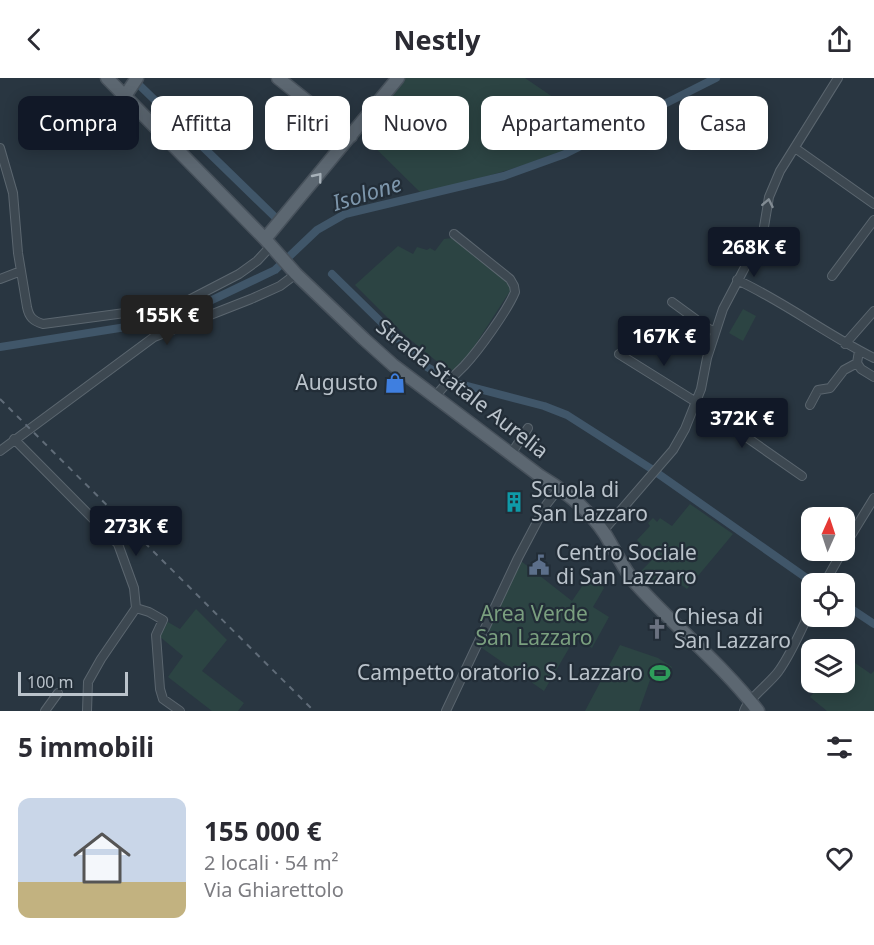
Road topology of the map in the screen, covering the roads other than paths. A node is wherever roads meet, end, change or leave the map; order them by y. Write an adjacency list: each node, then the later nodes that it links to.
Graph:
1 (107, 78): 5 (main road, Strada Statale Aurelia)
2 (278, 78): 6 (main road)
3 (838, 78): 8 (street)
4 (391, 81): 6 (main road)
5 (131, 87): 12 (main road, Strada Statale Aurelia)
6 (351, 136): 12 (main road, one-way to 6)
7 (0, 148): 13 (street)
8 (795, 148): 9 (street); 17 (street, one-way to 8)
9 (874, 204)
10 (874, 220): 15 (street)
11 (454, 234): 27 (street)
12 (270, 245): 13 (street); 14 (main road, Strada Statale Aurelia)
13 (21, 271): 16 (street)
14 (295, 272): 27 (main road, Strada Statale Aurelia); 31 (street)
15 (832, 276)
16 (0, 279)
17 (738, 280): 20 (street); 21 (street)
18 (672, 302): 20 (street)
19 (874, 311): 21 (street)
20 (715, 331): 28 (street)
21 (845, 344): 22 (street)
22 (860, 351): 24 (street); 25 (street)
23 (619, 354): 28 (street)
24 (874, 358)
25 (857, 363): 26 (street); 29 (street)
26 (874, 377)
27 (435, 397): 33 (main road, Strada Statale Aurelia)
28 (696, 402): 34 (street); 38 (street)
29 (810, 405)
30 (528, 428): 33 (street)
31 (14, 439): 32 (street); 39 (street)
32 (0, 451)
33 (511, 454): 35 (main road, Strada Statale Aurelia)
34 (802, 476)
35 (560, 488): 38 (main road, Strada Statale Aurelia); 46 (street)
36 (874, 498): 37 (street)
37 (855, 530)
38 (603, 531): 42 (main road, Strada Statale Aurelia)
39 (136, 608): 44 (street); 45 (street)
40 (802, 627): 42 (street)
41 (58, 693): 43 (street)
42 (747, 706): 47 (main road, Strada Statale Aurelia)
43 (45, 711)
44 (87, 711)
45 (180, 711)
46 (446, 711)
47 (758, 711)

